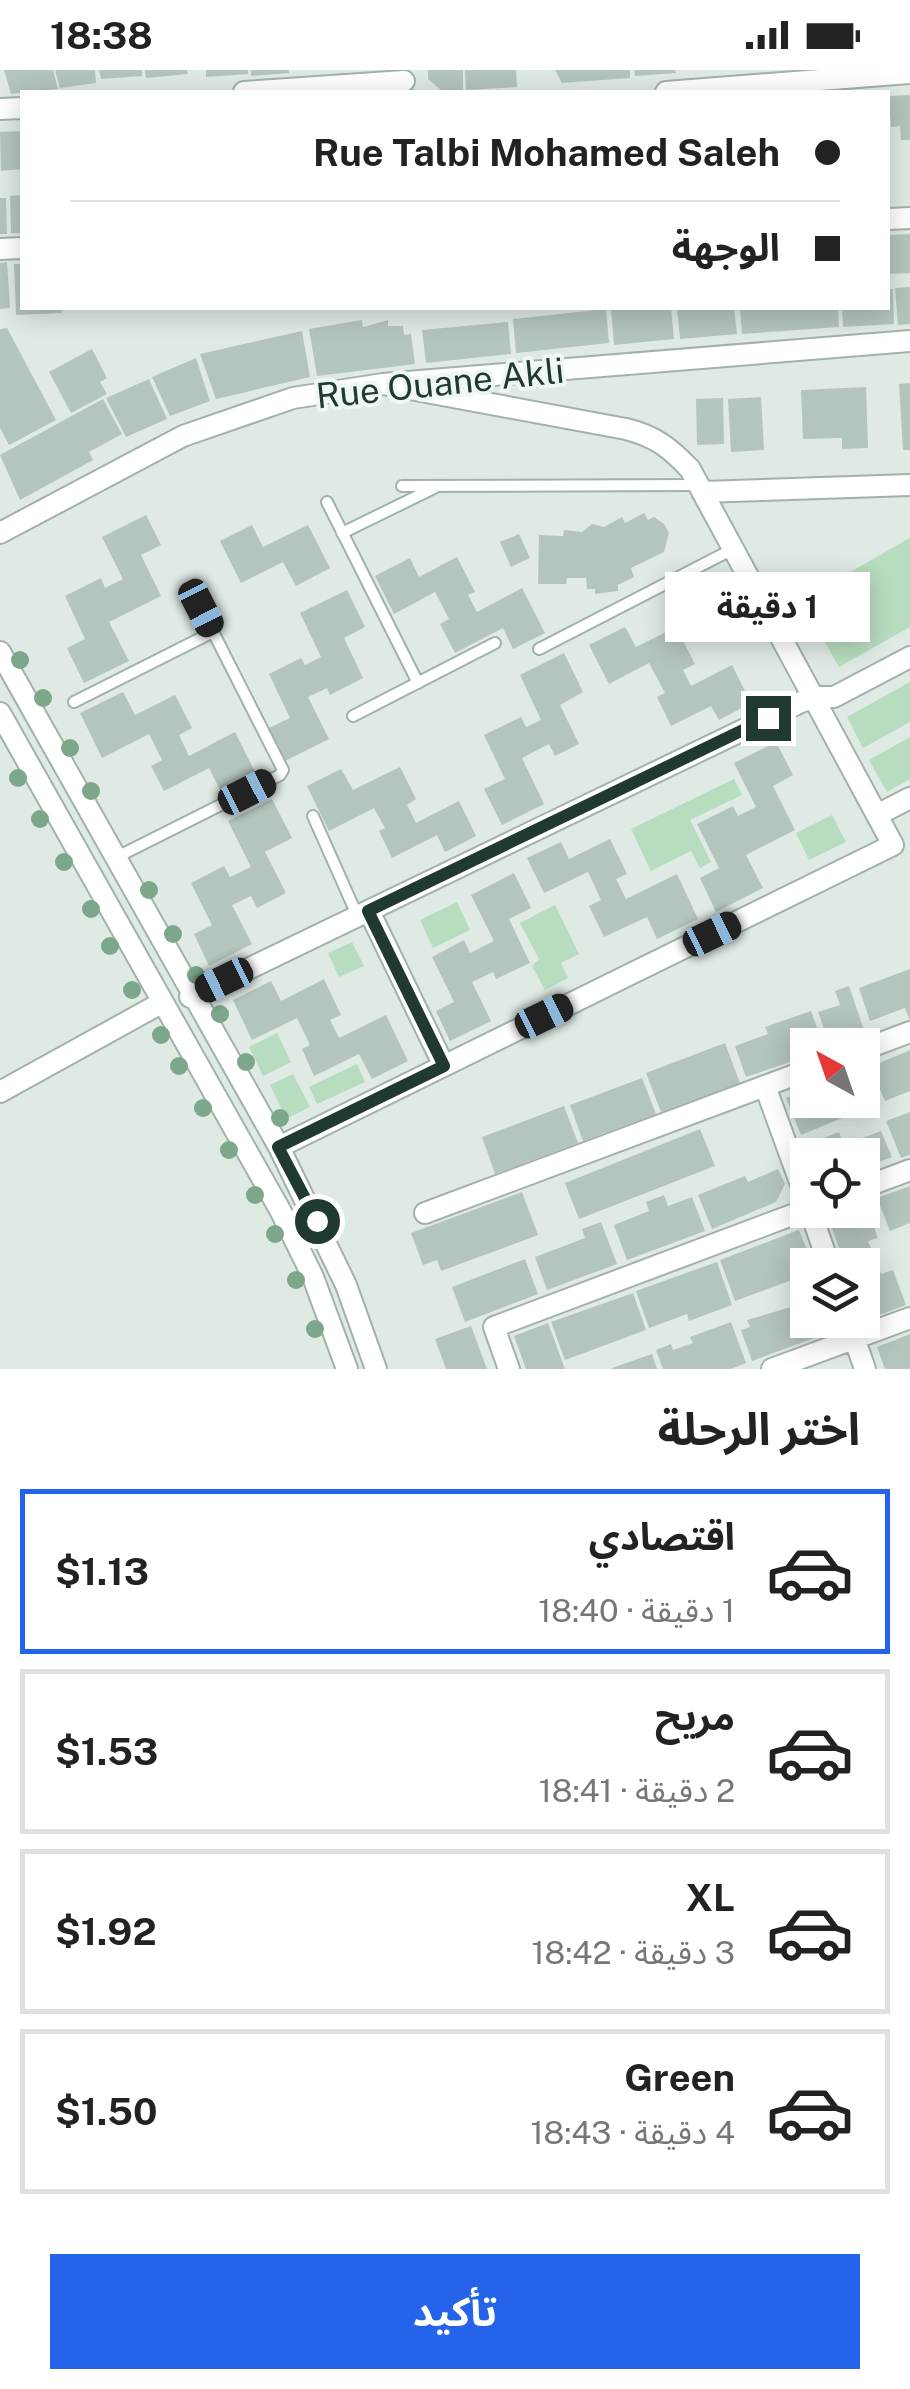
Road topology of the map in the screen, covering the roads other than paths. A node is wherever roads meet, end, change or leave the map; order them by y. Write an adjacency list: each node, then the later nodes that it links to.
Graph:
1 (910, 73): 4 (street)
2 (405, 81): 3 (street)
3 (273, 90)
4 (692, 90)
5 (910, 341): 6 (street, Rue Ouane Akli)
6 (383, 384): 10 (street); 12 (street, Rue Ouane Akli)
7 (910, 485): 10 (street)
8 (402, 486): 9 (lane)
9 (439, 486): 10 (lane); 13 (lane)
10 (700, 488): 14 (street)
11 (327, 502): 13 (lane)
12 (0, 533)
13 (342, 533): 21 (lane)
14 (733, 549): 18 (lane); 22 (street)
15 (201, 608): 16 (lane)
16 (213, 632): 23 (lane); 29 (lane)
17 (495, 643): 21 (lane)
18 (538, 649)
19 (0, 652): 29 (street)
20 (910, 657): 22 (street)
21 (418, 683): 25 (lane)
22 (814, 696): 27 (street); 30 (street)
23 (74, 702)
24 (0, 713): 32 (street)
25 (353, 716)
26 (910, 798): 27 (street)
27 (877, 815): 35 (street)
28 (313, 816): 30 (lane)
29 (113, 859): 31 (street)
30 (363, 914): 31 (street); 35 (street)
31 (190, 996): 39 (street)
32 (163, 1002): 38 (street); 49 (street)
33 (910, 1032): 34 (street)
34 (880, 1043)
35 (444, 1066): 39 (street)
36 (790, 1077): 37 (street)
37 (765, 1086): 40 (street); 43 (street)
38 (0, 1092)
39 (278, 1147): 50 (street)
40 (790, 1157)
41 (910, 1170): 42 (street)
42 (880, 1181)
43 (425, 1213)
44 (790, 1215): 51 (street)
45 (910, 1318): 46 (street)
46 (880, 1324)
47 (834, 1338): 52 (street)
48 (855, 1338): 53 (street)
49 (347, 1369)
50 (376, 1369)
51 (508, 1369)
52 (772, 1369)
53 (866, 1369)

